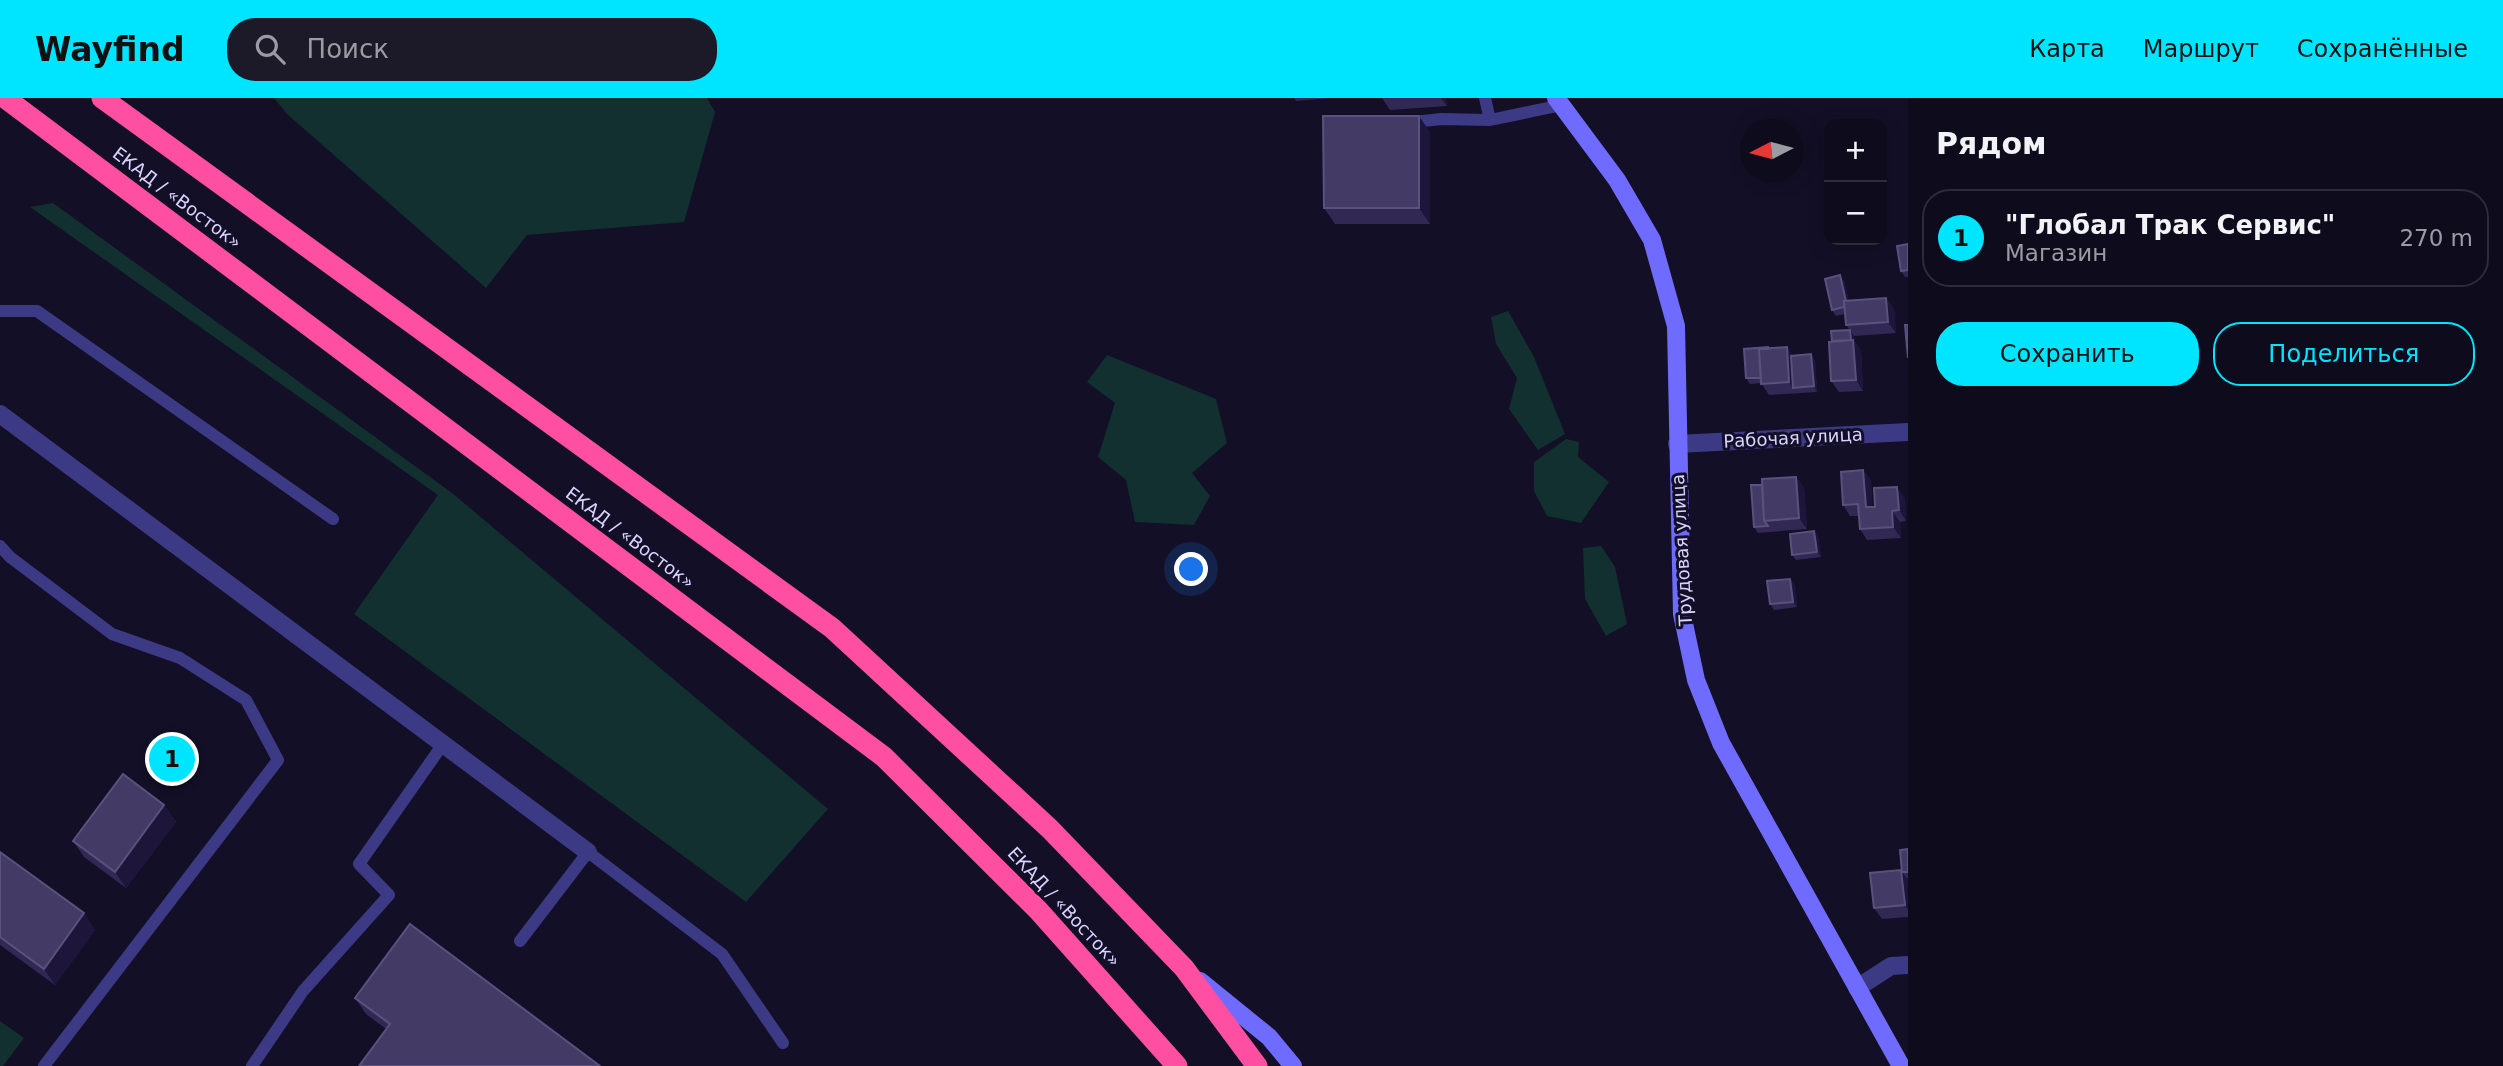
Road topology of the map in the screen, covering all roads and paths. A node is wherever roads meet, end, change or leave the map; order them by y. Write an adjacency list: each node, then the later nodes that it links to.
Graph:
1 (102, 98): 17 (highway, ЕКАД / «Восток»)
2 (1485, 98): 5 (lane)
3 (1559, 101): 5 (lane); 10 (main road, Трудовая улица)
4 (5, 103): 22 (highway, ЕКАД / «Восток»)
5 (1490, 120): 6 (lane)
6 (1388, 125)
7 (0, 311): 11 (lane)
8 (0, 414): 13 (street)
9 (1908, 432): 10 (street, Рабочая улица)
10 (1677, 444): 18 (main road, Трудовая улица)
11 (333, 519)
12 (0, 546): 20 (lane)
13 (443, 744): 14 (street); 21 (lane)
14 (588, 852): 15 (lane); 19 (lane)
15 (520, 941)
16 (1908, 965): 18 (street)
17 (1184, 968): 23 (highway, ЕКАД / «Восток»); 24 (main road)
18 (1857, 988): 25 (main road, Трудовая улица)
19 (783, 1043)
20 (44, 1066)
21 (252, 1066)
22 (1177, 1066)
23 (1257, 1066)
24 (1293, 1066)
25 (1901, 1066)

